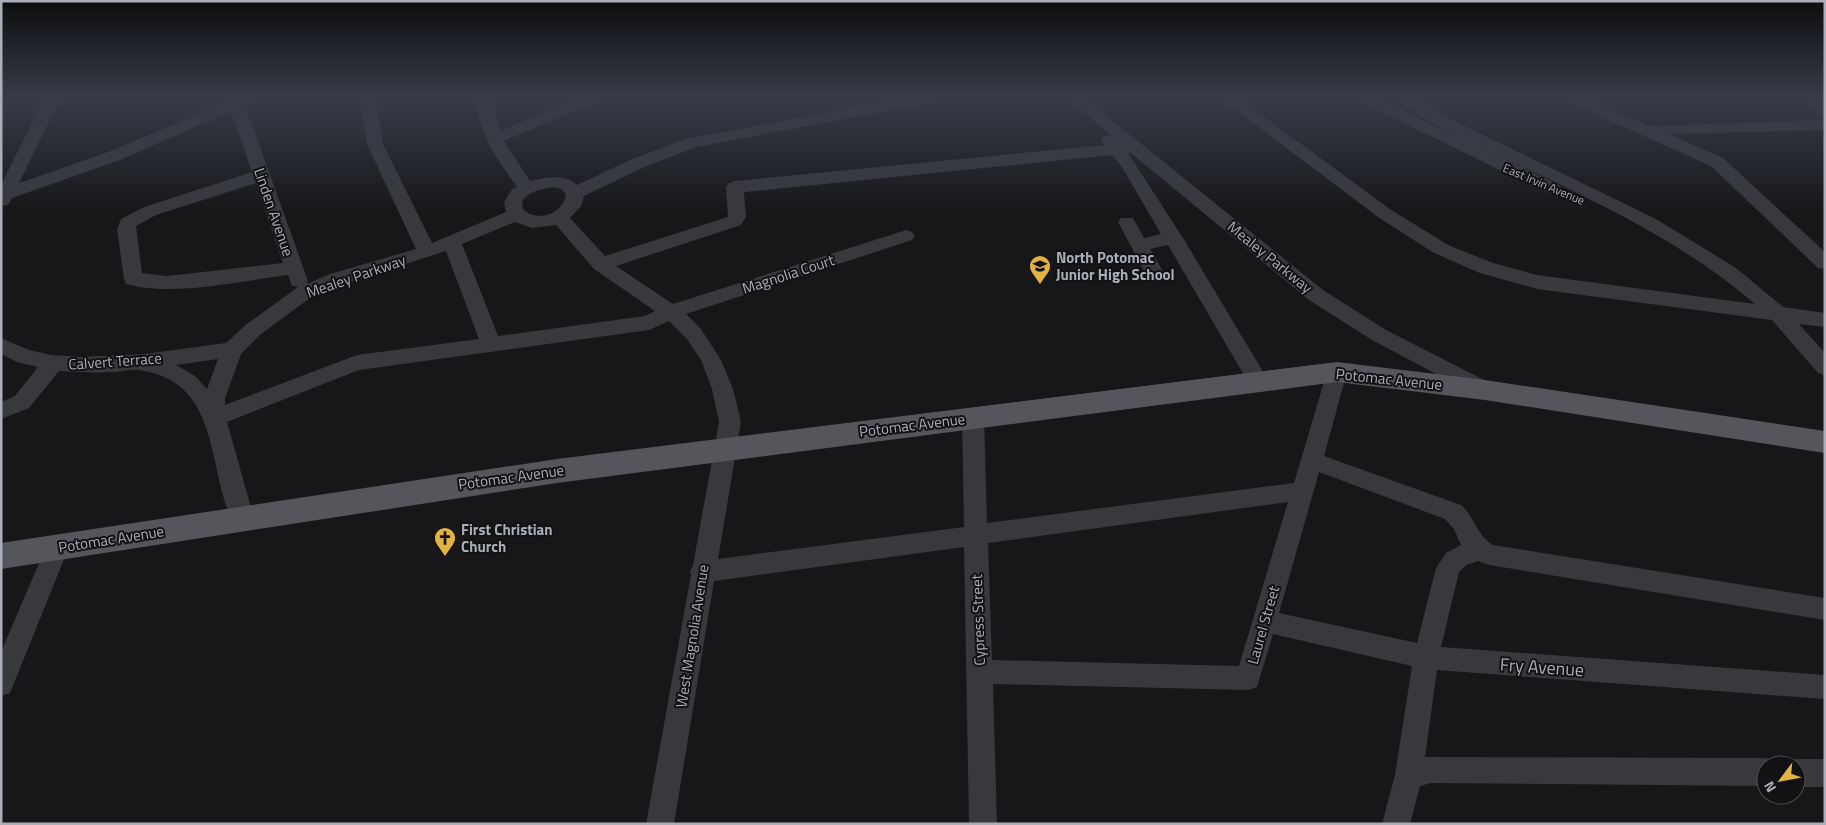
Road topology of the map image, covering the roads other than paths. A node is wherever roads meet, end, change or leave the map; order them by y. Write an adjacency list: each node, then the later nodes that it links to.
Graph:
1 (34, 136): 22 (street)
2 (162, 136): 22 (street)
3 (252, 136): 19 (street, Linden Avenue)
4 (374, 136): 31 (street)
5 (493, 136): 15 (street)
6 (502, 136): 15 (street)
7 (697, 136): 16 (street)
8 (716, 136): 16 (street)
9 (1101, 136): 18 (street)
10 (1122, 136): 17 (street, Mealey Parkway)
11 (1280, 136): 38 (street)
12 (1443, 136): 26 (street, East Irvin Avenue)
13 (1474, 136): 26 (street, East Irvin Avenue)
14 (1658, 136): 33 (street)
15 (494, 139): 20 (street)
16 (688, 139): 21 (street)
17 (1136, 147): 18 (street); 48 (street, Mealey Parkway)
18 (1116, 149): 28 (street); 32 (street)
19 (261, 175): 34 (street, Linden Avenue); 34 (street)
20 (526, 187): 21 (street); 23 (street)
21 (571, 189): 24 (street)
22 (3, 198)
23 (515, 215): 24 (street); 29 (street, Mealey Parkway)
24 (559, 217): 32 (street, West Magnolia Avenue)
25 (1127, 222): 30 (street)
26 (1647, 224): 38 (street, East Irvin Avenue)
27 (906, 236): 37 (street, Magnolia Court)
28 (1174, 238): 30 (street); 47 (street)
29 (452, 242): 31 (street, Mealey Parkway); 41 (street)
30 (1139, 245): 35 (street)
31 (427, 252): 36 (street, Mealey Parkway)
32 (602, 264): 37 (street, West Magnolia Avenue)
33 (1825, 264)
34 (294, 268): 36 (street, Linden Avenue)
35 (1156, 275)
36 (303, 292): 42 (street, Mealey Parkway)
37 (670, 312): 41 (street, Magnolia Court); 53 (street, West Magnolia Avenue)
38 (1776, 314): 39 (street); 45 (street, East Irvin Avenue)
39 (1825, 320)
40 (1, 345): 44 (street, Calvert Terrace)
41 (491, 345): 51 (street, Magnolia Court)
42 (232, 350): 43 (street, Calvert Terrace); 51 (street, Mealey Parkway)
43 (134, 361): 44 (street, Calvert Terrace); 51 (street)
44 (54, 364): 49 (street)
45 (1825, 368)
46 (1337, 372): 47 (main road, Potomac Avenue); 48 (main road, Potomac Avenue); 54 (street, Laurel Street)
47 (1258, 381): 50 (main road, Potomac Avenue)
48 (1485, 390): 52 (main road, Potomac Avenue)
49 (1, 411)
50 (973, 417): 53 (main road, Potomac Avenue); 57 (street, Cypress Street)
51 (216, 418): 56 (street, Mealey Parkway)
52 (1825, 442)
53 (724, 449): 56 (main road, Potomac Avenue); 61 (street, West Magnolia Avenue)
54 (1310, 460): 55 (street, Laurel Street); 59 (street)
55 (1301, 491): 57 (street); 63 (street, Laurel Street)
56 (242, 518): 58 (main road, Potomac Avenue)
57 (975, 535): 61 (street); 65 (street, Cypress Street)
58 (57, 547): 60 (main road, Potomac Avenue); 66 (street)
59 (1479, 550): 62 (street); 64 (street)
60 (1, 556)
61 (702, 572): 72 (street, West Magnolia Avenue)
62 (1825, 610)
63 (1264, 621): 64 (street, Fry Avenue); 65 (street, Laurel Street)
64 (1426, 657): 67 (street, Fry Avenue); 71 (street)
65 (979, 672): 73 (street, Cypress Street)
66 (1, 684)
67 (1825, 687)
68 (1756, 772): 71 (street)
69 (1806, 773): 70 (street)
70 (1825, 773)
71 (1409, 775): 74 (street)
72 (660, 824)
73 (983, 824)
74 (1396, 824)

